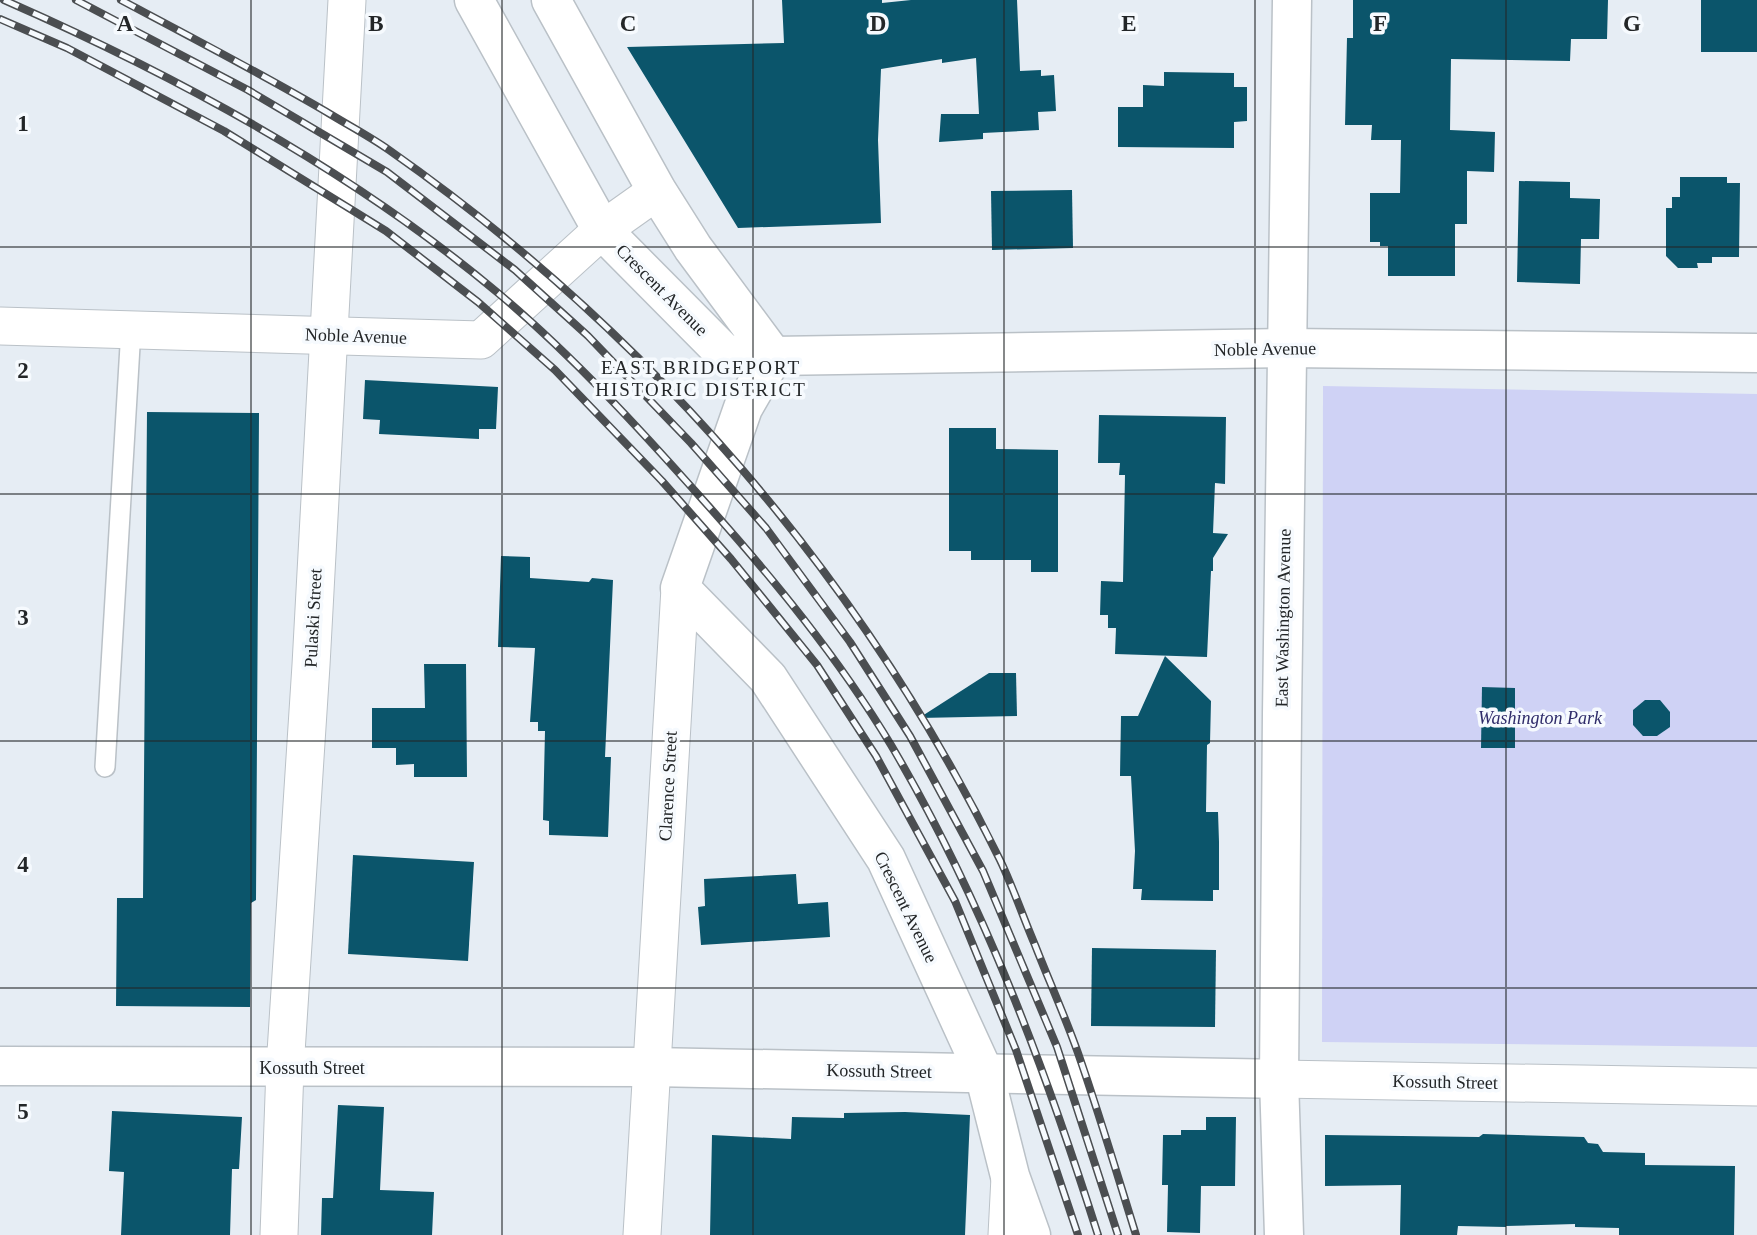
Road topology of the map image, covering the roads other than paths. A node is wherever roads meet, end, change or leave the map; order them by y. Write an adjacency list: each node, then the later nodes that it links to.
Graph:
1 (347, 0): 9 (street, Pulaski Street)
2 (474, 0): 6 (main road, Crescent Avenue)
3 (551, 0): 5 (main road)
4 (1292, 0): 10 (main road, East Washington Avenue)
5 (657, 191): 6 (street, Noble Avenue); 12 (main road)
6 (602, 230): 9 (street, Noble Avenue); 12 (main road, Crescent Avenue)
7 (0, 326): 8 (street, Noble Avenue)
8 (131, 329): 9 (street, Noble Avenue); 14 (lane)
9 (329, 334): 17 (street, Pulaski Street)
10 (1286, 348): 11 (main road, Noble Avenue); 12 (main road, Noble Avenue); 19 (main road, East Washington Avenue)
11 (1757, 353)
12 (773, 356): 13 (main road, Clarence Street)
13 (680, 588): 16 (street, Clarence Street); 18 (main road, Crescent Avenue)
14 (104, 767)
15 (0, 1066): 17 (main road, Kossuth Street)
16 (651, 1066): 17 (main road, Kossuth Street); 18 (main road, Kossuth Street); 23 (street, Clarence Street)
17 (285, 1068): 22 (street, Pulaski Street)
18 (984, 1073): 19 (main road, Kossuth Street); 21 (main road, Crescent Avenue)
19 (1279, 1079): 20 (street, Kossuth Street); 26 (main road, East Washington Avenue)
20 (1757, 1087)
21 (1010, 1176): 24 (street); 25 (main road, Crescent Avenue)
22 (279, 1235)
23 (642, 1235)
24 (1007, 1235)
25 (1031, 1235)
26 (1284, 1235)

